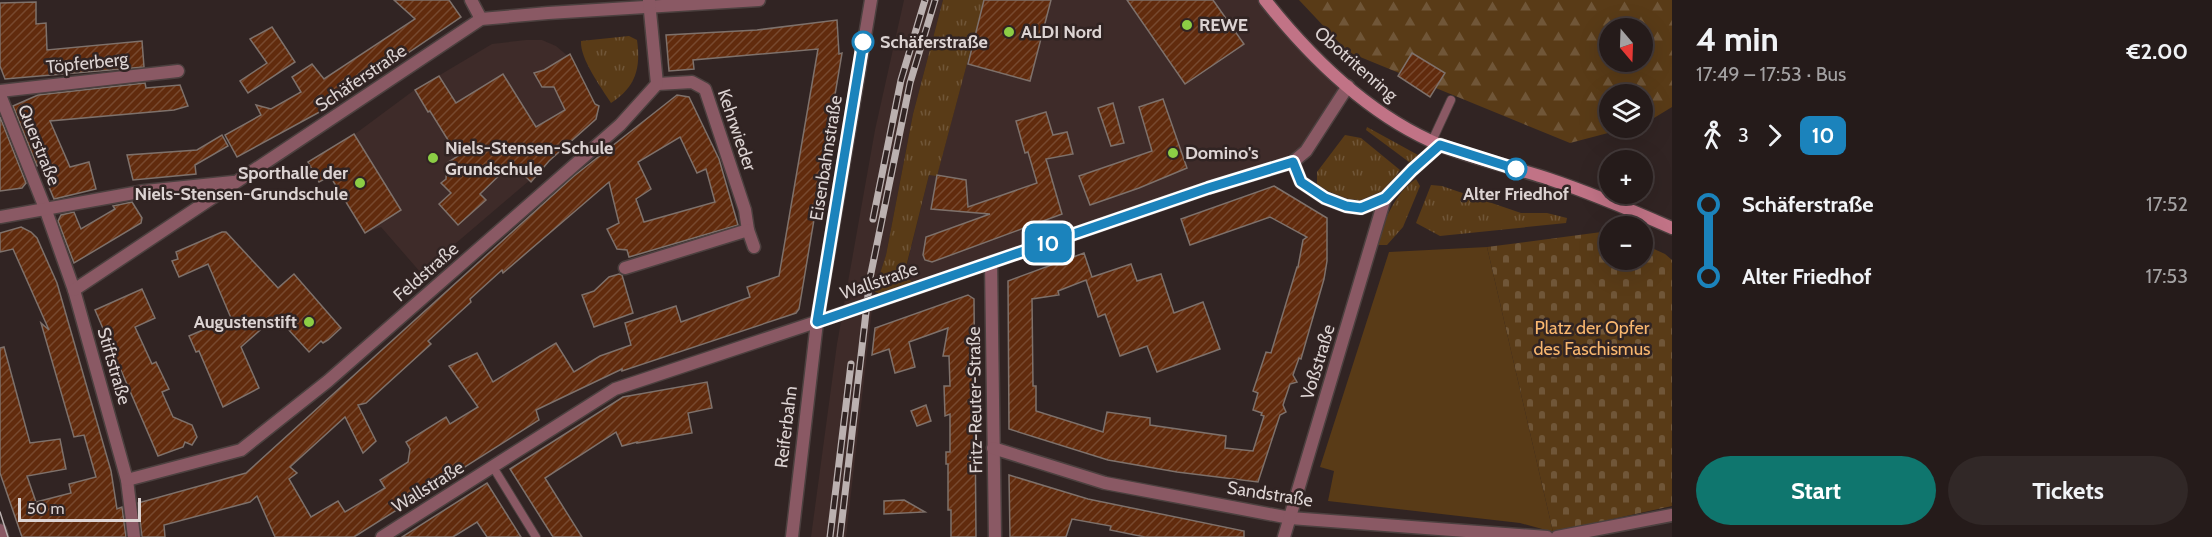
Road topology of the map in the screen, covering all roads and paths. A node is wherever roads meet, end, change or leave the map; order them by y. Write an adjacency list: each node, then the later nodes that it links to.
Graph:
1 (471, 0): 6 (street)
2 (759, 0): 5 (street, Schäferstraße)
3 (871, 0): 24 (street, Eisenbahnstraße)
4 (1265, 0): 9 (street, Obotritenring)
5 (650, 3): 6 (street, Schäferstraße); 8 (street)
6 (482, 19): 14 (street, Schäferstraße)
7 (178, 71): 10 (street, Töpferberg)
8 (657, 84): 19 (street, Kehrwieder); 27 (street, Feldstraße)
9 (1348, 86): 12 (street, Obotritenring); 13 (street)
10 (0, 93): 16 (street, Querstraße)
11 (1450, 100): 12 (lane)
12 (1436, 143): 15 (street); 18 (street, Obotritenring)
13 (1293, 162): 15 (street); 21 (street, Wallstraße)
14 (238, 181): 16 (street, Schäferstraße); 23 (street, Schäferstraße)
15 (1385, 198): 29 (street, Voßstraße)
16 (45, 208): 17 (street, Schäferstraße); 23 (street, Stiftstraße)
17 (0, 217)
18 (1672, 228)
19 (748, 230): 20 (street, Kehrwieder); 22 (street)
20 (754, 246)
21 (991, 262): 24 (street, Wallstraße, bridge); 25 (street, Fritz-Reuter-Straße)
22 (625, 268)
23 (74, 290): 27 (street, Stiftstraße)
24 (817, 322): 26 (street, Wallstraße); 35 (street, Reiferbahn)
25 (993, 448): 29 (street, Sandstraße); 36 (street, Fritz-Reuter-Straße)
26 (493, 467): 33 (street, Wallstraße); 34 (lane, Wallstraße)
27 (127, 480): 32 (street, Stiftstraße)
28 (1672, 515): 39 (street)
29 (1290, 518): 37 (street, Voßstraße); 38 (street, Sandstraße)
30 (0, 530): 31 (street)
31 (2, 537)
32 (134, 537)
33 (382, 537)
34 (536, 537)
35 (792, 537)
36 (995, 537)
37 (1284, 537)
38 (1547, 537)
39 (1557, 537)

